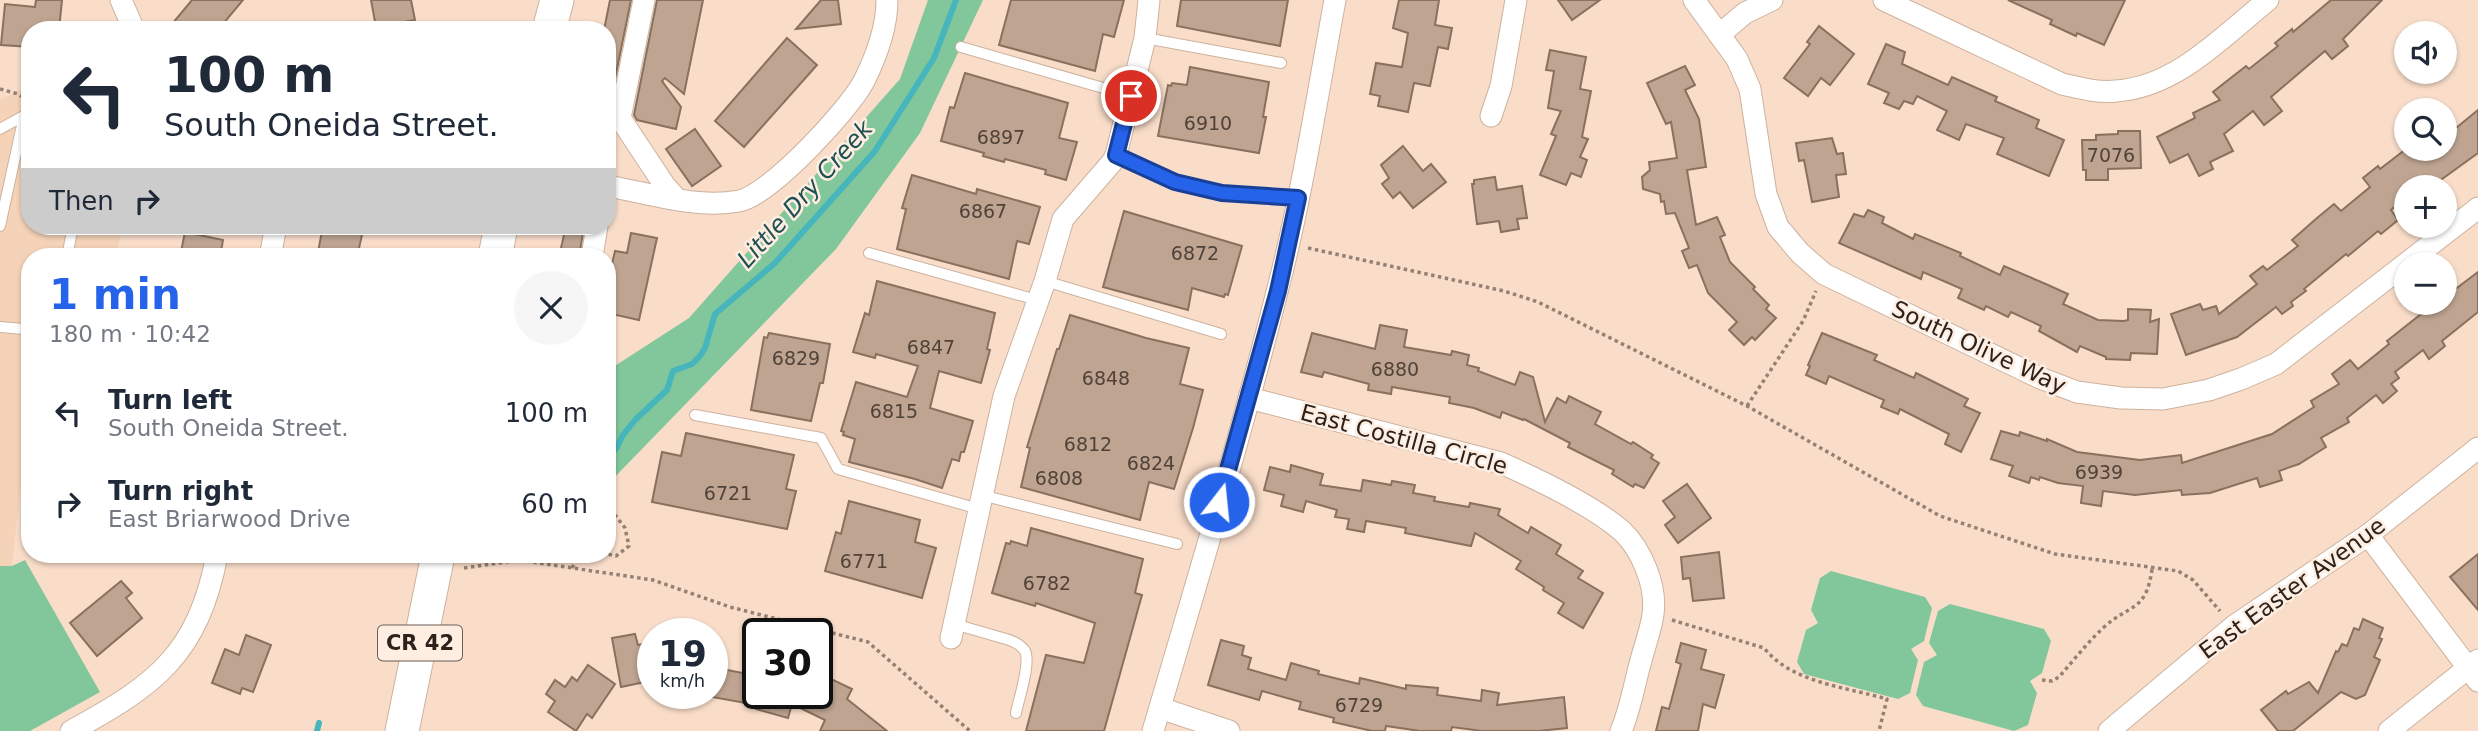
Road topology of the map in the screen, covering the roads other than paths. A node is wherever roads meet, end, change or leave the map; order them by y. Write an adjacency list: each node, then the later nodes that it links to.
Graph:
1 (121, 0): 13 (street)
2 (537, 0): 14 (main road)
3 (557, 0): 15 (main road)
4 (644, 0): 27 (street)
5 (887, 0): 27 (street)
6 (1149, 0): 17 (street)
7 (1335, 0): 28 (street)
8 (1516, 0): 21 (street)
9 (1694, 0): 16 (street, South Olive Way)
10 (1772, 0): 16 (street)
11 (1884, 0): 12 (street)
12 (2268, 0)
13 (130, 21)
14 (534, 21)
15 (551, 21)
16 (1719, 35): 29 (street, South Olive Way)
17 (1145, 38): 19 (lane); 20 (street)
18 (961, 47): 20 (lane)
19 (1281, 63)
20 (1131, 96): 25 (street)
21 (1491, 116)
22 (21, 117): 23 (lane)
23 (0, 129)
24 (21, 139): 30 (lane)
25 (1116, 155): 28 (lane); 32 (street)
26 (616, 188): 27 (street)
27 (676, 198)
28 (1298, 198): 36 (street)
29 (2478, 208)
30 (0, 226)
31 (869, 253): 32 (lane)
32 (1041, 291): 35 (lane); 39 (street)
33 (0, 327): 34 (lane)
34 (21, 329)
35 (1221, 334)
36 (1249, 398): 46 (street); 52 (street, East Costilla Circle)
37 (695, 415): 39 (lane)
38 (2478, 448): 40 (street, East Easter Avenue)
39 (980, 502): 41 (lane); 44 (street)
40 (2368, 535): 45 (street); 53 (street, East Easter Avenue)
41 (1177, 544)
42 (214, 563): 48 (street)
43 (436, 564): 49 (main road, CR 42)
44 (952, 631): 47 (lane)
45 (2475, 670): 54 (street)
46 (1160, 708): 50 (street); 51 (street)
47 (1016, 713)
48 (71, 731)
49 (402, 731)
50 (1153, 731)
51 (1229, 731)
52 (1621, 731)
53 (2109, 731)
54 (2389, 731)

